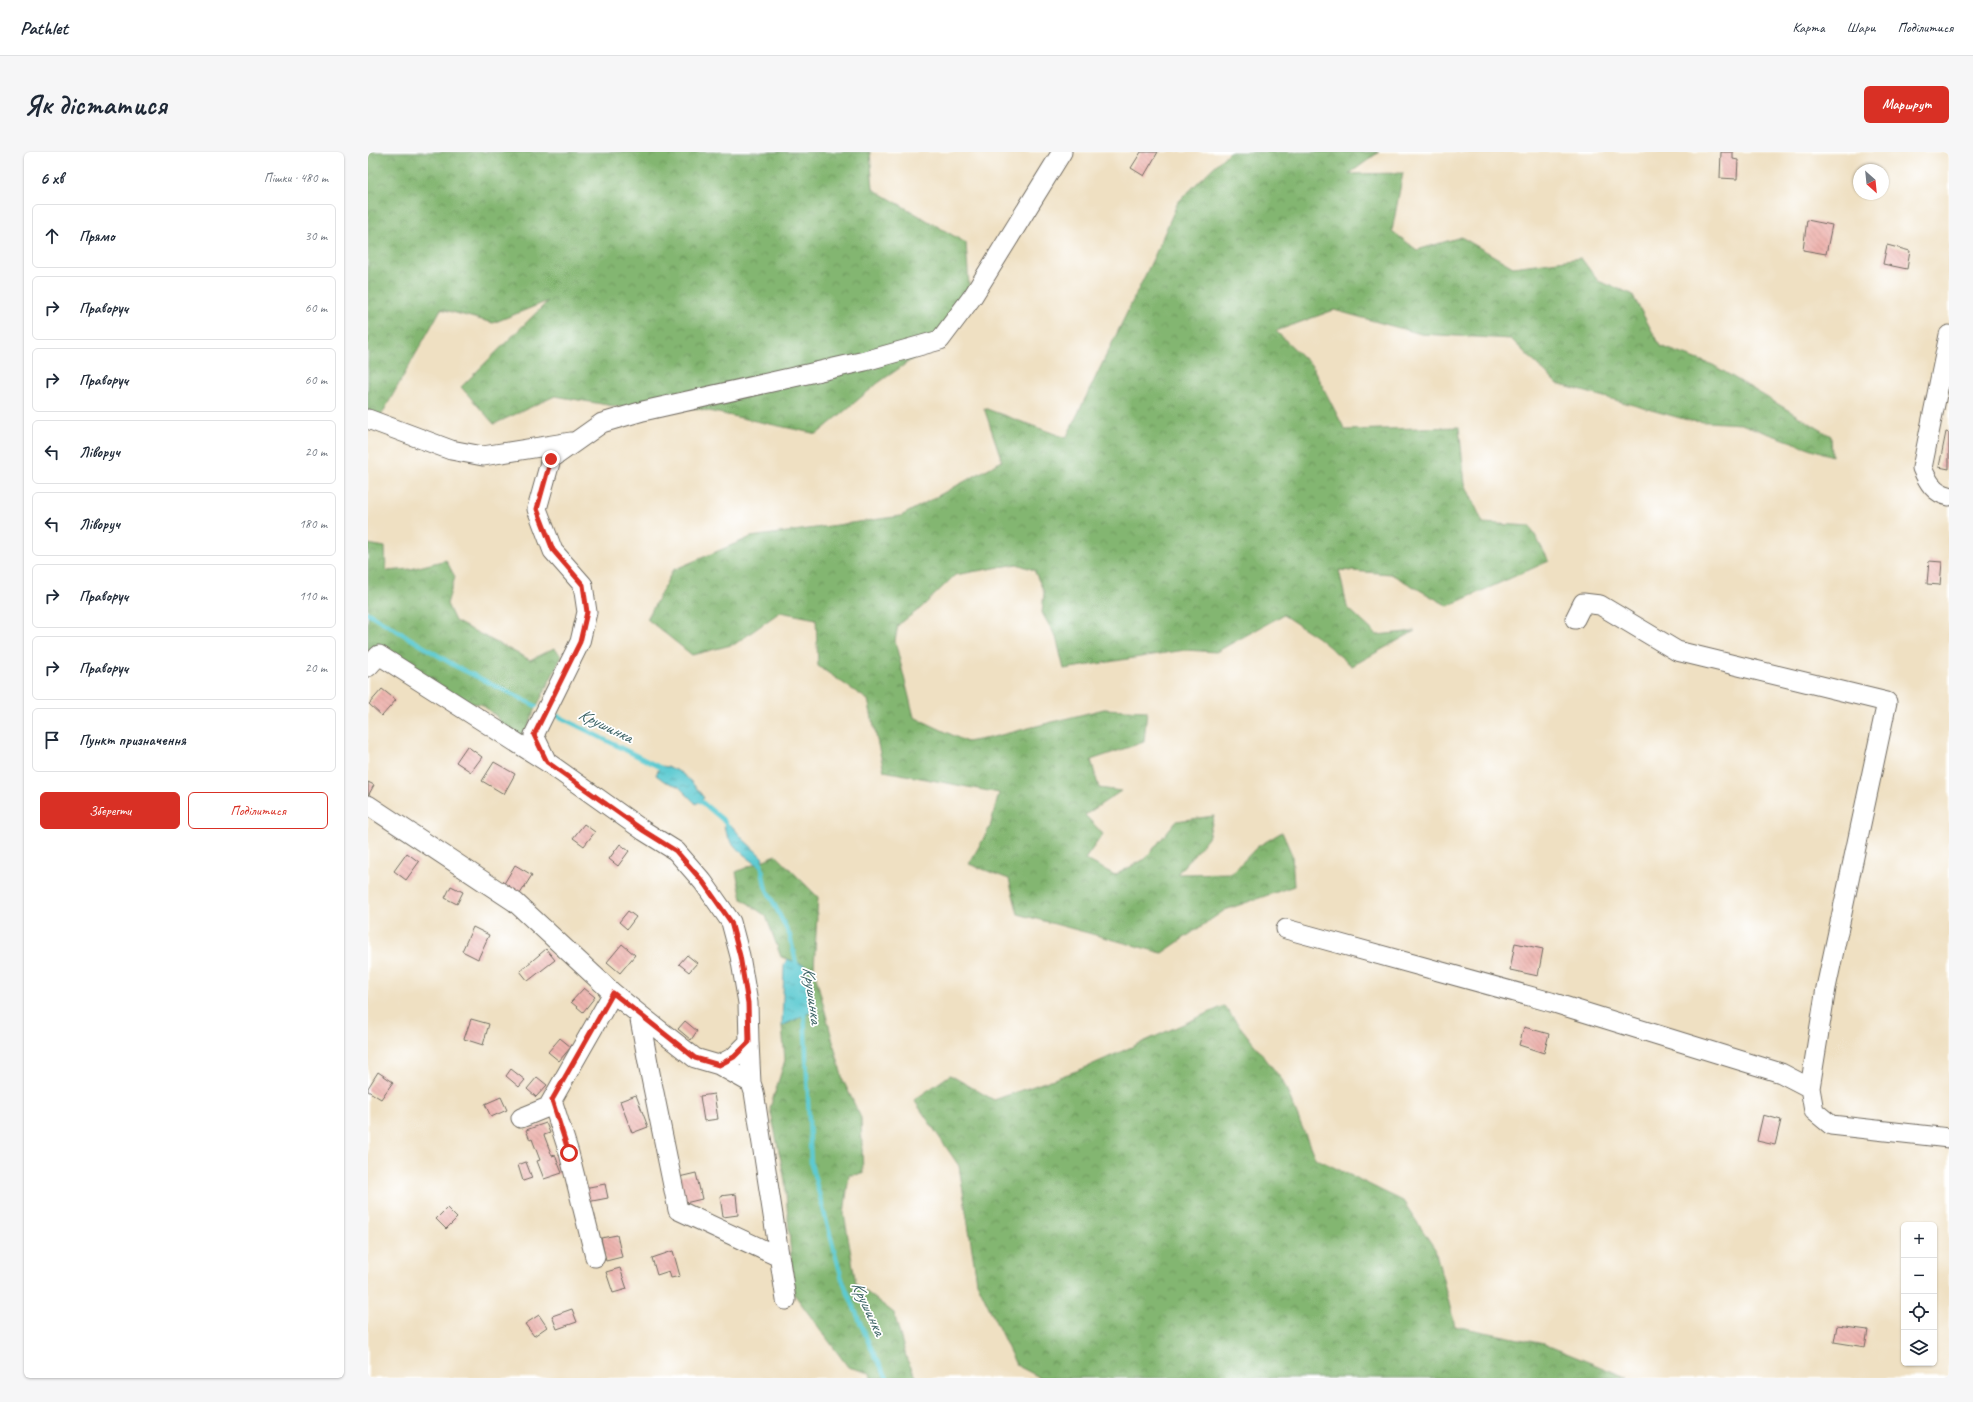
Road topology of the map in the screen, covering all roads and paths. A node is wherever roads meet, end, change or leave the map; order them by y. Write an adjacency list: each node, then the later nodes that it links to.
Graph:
1 (1062, 152): 4 (street)
2 (1949, 335): 5 (street)
3 (368, 419): 4 (street)
4 (576, 442): 8 (street)
5 (1949, 496)
6 (1576, 619): 16 (street)
7 (368, 667): 8 (street)
8 (547, 762): 13 (street)
9 (368, 805): 11 (street)
10 (1286, 929): 16 (street)
11 (613, 993): 12 (street); 17 (street)
12 (640, 1014): 14 (street); 21 (street)
13 (749, 1042): 14 (street); 15 (street)
14 (719, 1065): 15 (street)
15 (751, 1083): 21 (street)
16 (1810, 1088): 19 (street)
17 (552, 1100): 18 (street); 20 (street)
18 (521, 1118)
19 (1949, 1138)
20 (595, 1257)
21 (779, 1257): 22 (street)
22 (786, 1300)

